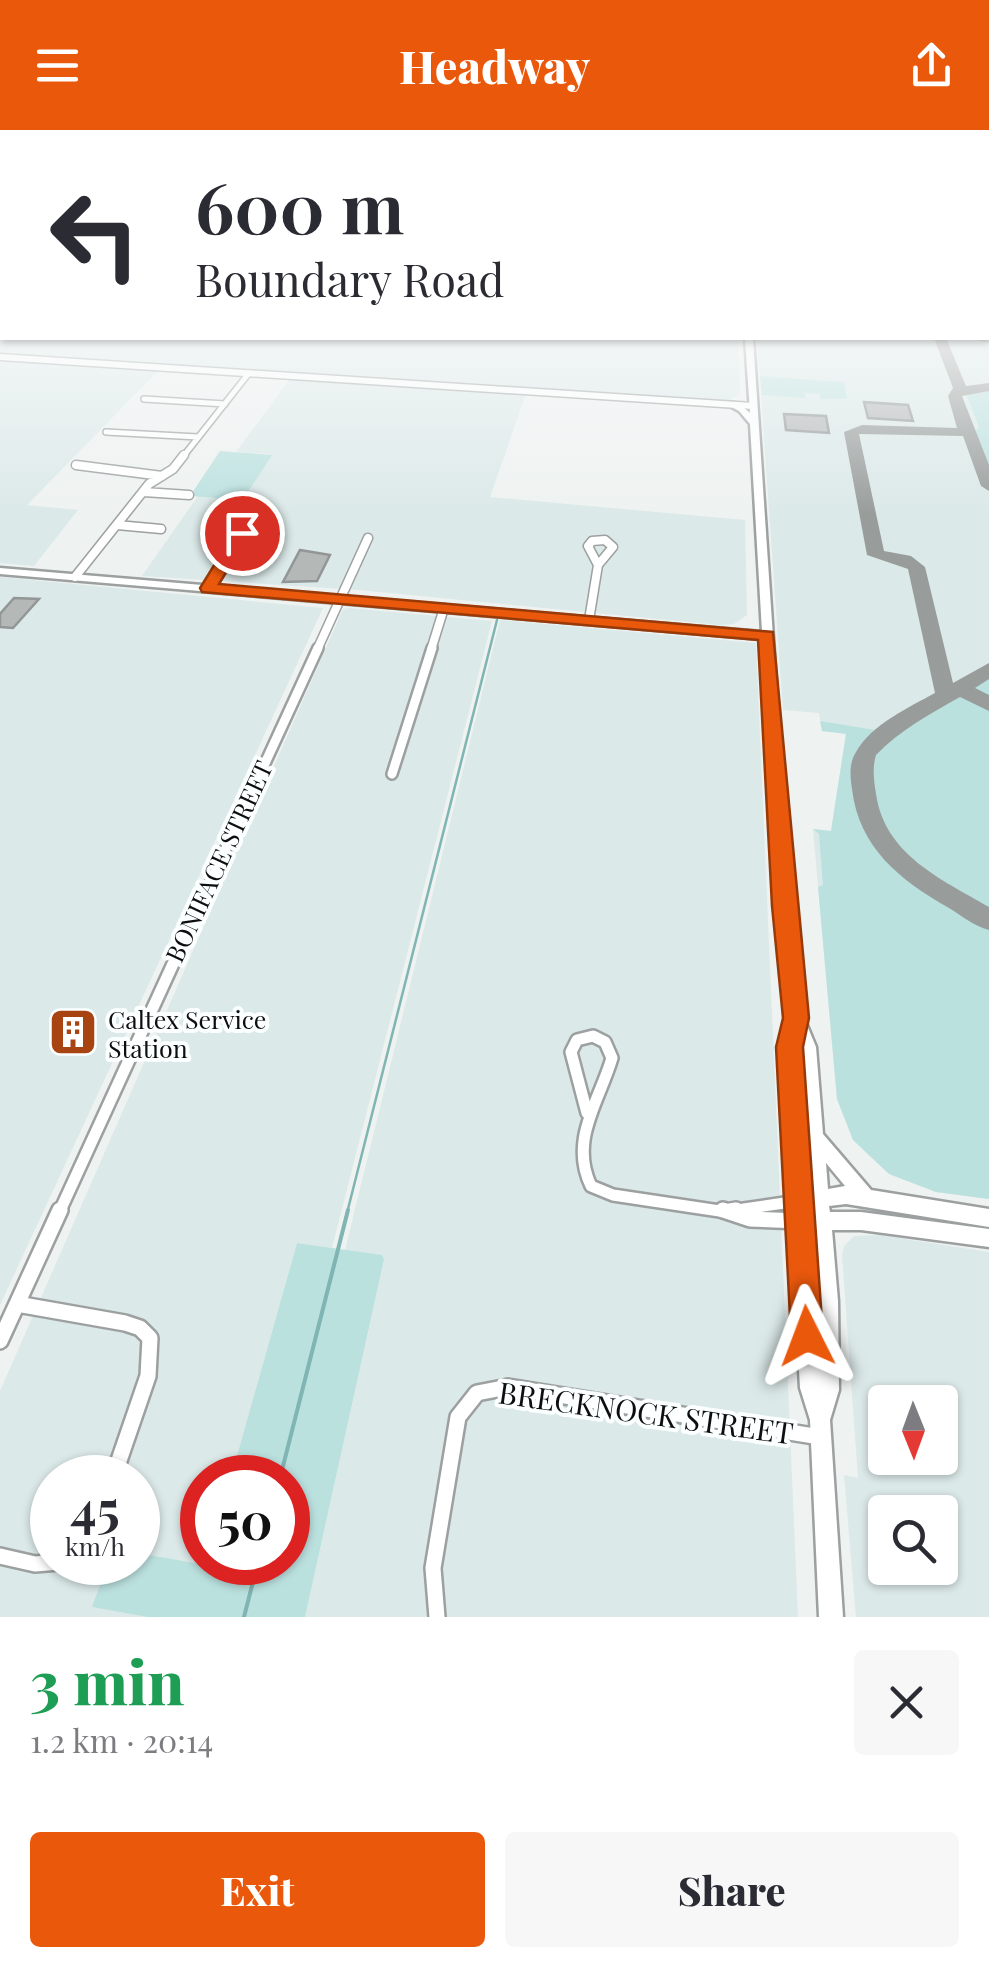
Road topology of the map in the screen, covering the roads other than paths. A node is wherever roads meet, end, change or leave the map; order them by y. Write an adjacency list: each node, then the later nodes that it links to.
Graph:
1 (246, 376): 5 (street)
2 (302, 376): 6 (street)
3 (752, 376): 7 (main road)
4 (144, 398): 5 (street)
5 (224, 404): 10 (street)
6 (730, 404): 7 (street); 8 (main road)
7 (754, 406): 8 (main road)
8 (755, 427): 26 (main road)
9 (106, 432): 10 (street)
10 (198, 437): 12 (street)
11 (76, 465): 12 (street)
12 (162, 476): 13 (street)
13 (144, 492): 14 (street); 15 (street)
14 (189, 495)
15 (117, 525): 16 (street); 21 (street)
16 (162, 529)
17 (242, 533): 22 (street)
18 (368, 538): 23 (street, BONIFACE STREET)
19 (598, 565): 25 (street)
20 (0, 571): 21 (main road)
21 (75, 577): 22 (main road)
22 (208, 588): 23 (main road)
23 (339, 599): 24 (main road); 37 (street, BONIFACE STREET)
24 (444, 608): 25 (main road); 27 (street)
25 (589, 620): 26 (main road)
26 (766, 630): 28 (main road)
27 (392, 774)
28 (796, 1018): 30 (main road); 33 (main road)
29 (587, 1113): 29 (street); 33 (street)
30 (816, 1138): 31 (main road); 32 (main road)
31 (820, 1197): 32 (main road); 33 (main road); 35 (main road)
32 (865, 1197): 34 (main road)
33 (799, 1211): 35 (main road); 39 (main road)
34 (989, 1218)
35 (822, 1220): 36 (main road); 39 (main road)
36 (989, 1238)
37 (16, 1304): 38 (street, BONIFACE STREET); 40 (street)
38 (0, 1341)
39 (820, 1428): 43 (street, BRECKNOCK STREET); 44 (main road)
40 (121, 1455)
41 (0, 1556): 42 (street)
42 (30, 1563)
43 (438, 1617)
44 (831, 1617)

